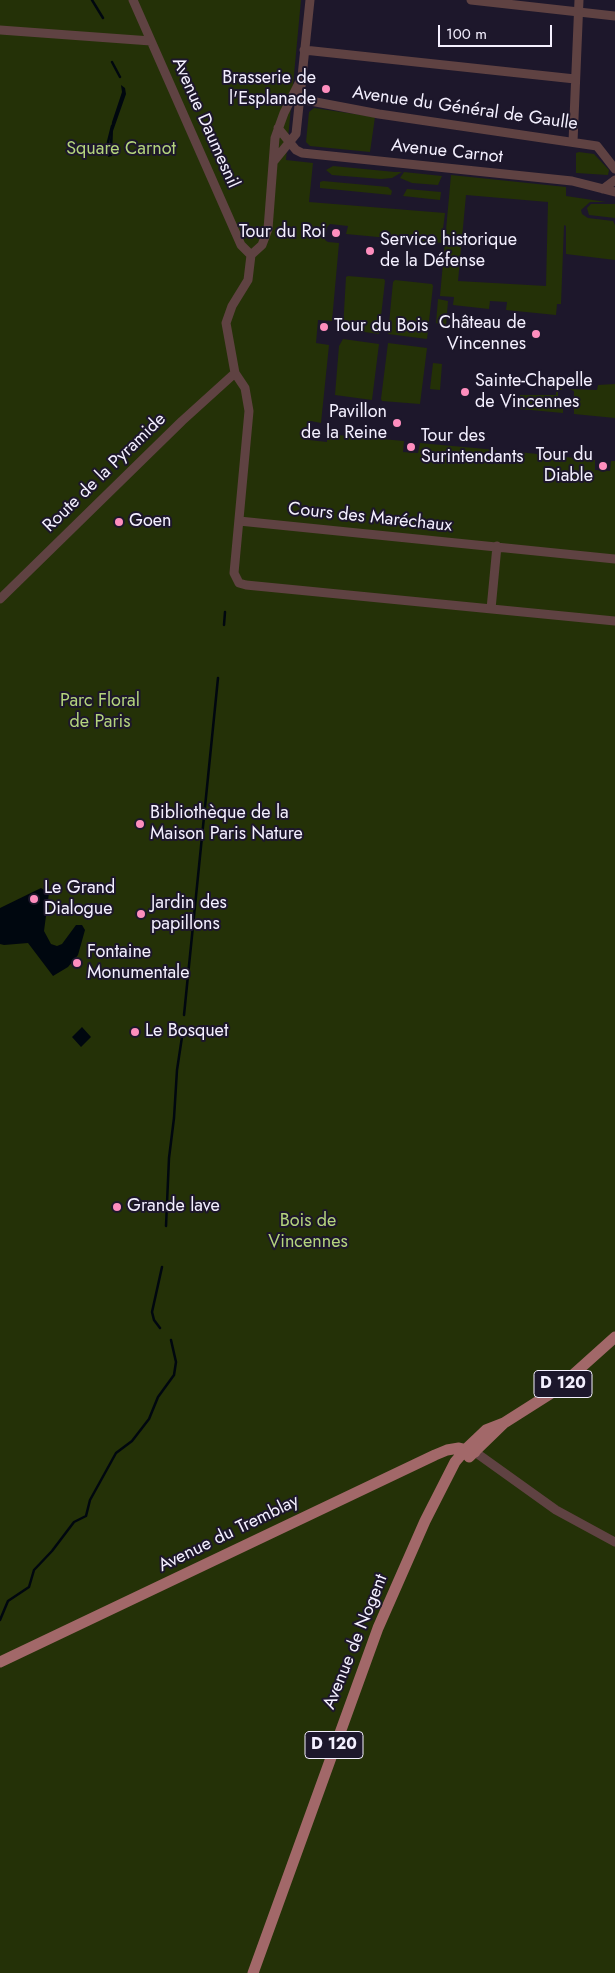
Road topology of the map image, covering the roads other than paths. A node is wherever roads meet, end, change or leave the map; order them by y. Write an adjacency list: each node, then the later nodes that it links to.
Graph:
1 (132, 0): 8 (street, Avenue Daumesnil)
2 (310, 0): 9 (street)
3 (471, 0): 5 (street)
4 (579, 0): 5 (street)
5 (578, 12): 6 (street); 11 (street)
6 (615, 16)
7 (0, 30): 8 (street)
8 (151, 42): 21 (street, Avenue Daumesnil)
9 (304, 50): 10 (street); 11 (street)
10 (301, 79): 12 (street); 13 (street)
11 (575, 79): 14 (street)
12 (300, 99): 14 (street, Avenue du Général de Gaulle); 15 (street)
13 (278, 128): 15 (street); 16 (street)
14 (573, 142): 17 (street, Avenue du Général de Gaulle)
15 (291, 144): 16 (street); 19 (street, Avenue Carnot)
16 (274, 161): 21 (street)
17 (615, 168)
18 (615, 180): 19 (street)
19 (603, 189): 20 (street, Avenue Carnot)
20 (615, 192)
21 (251, 256): 22 (street)
22 (235, 373): 23 (street); 26 (street, Route de la Pyramide)
23 (239, 520): 24 (street, Cours des Maréchaux); 27 (street)
24 (497, 546): 25 (street, Cours des Maréchaux); 27 (street)
25 (615, 559)
26 (0, 599)
27 (491, 609): 28 (street)
28 (615, 622)
29 (615, 1337): 30 (main road, Avenue de Nogent / D 120)
30 (504, 1424): 31 (main road, Avenue de Nogent / D 120); 33 (main road, Avenue de Nogent / D 120)
31 (486, 1430): 32 (main road); 33 (main road, Avenue de Nogent / D 120)
32 (447, 1450): 33 (main road, Avenue du Tremblay); 35 (main road, Avenue du Tremblay)
33 (470, 1451): 34 (street); 36 (main road, Avenue de Nogent / D 120)
34 (615, 1542)
35 (0, 1662)
36 (253, 1973)

